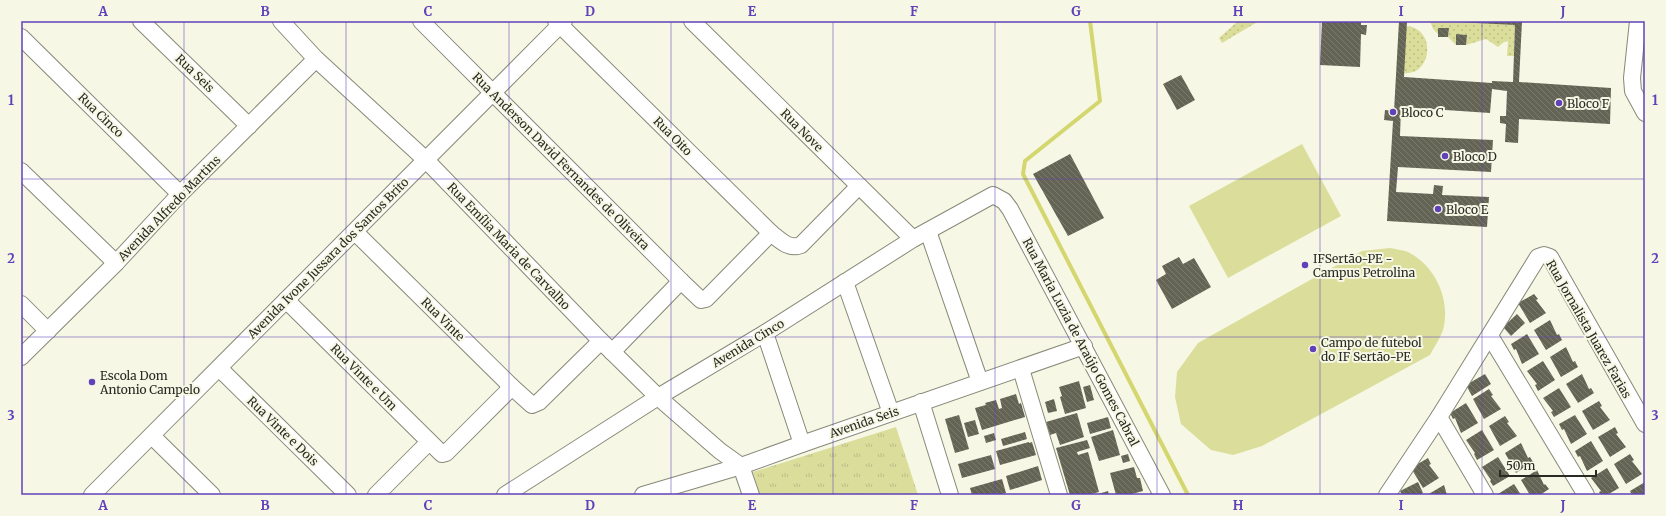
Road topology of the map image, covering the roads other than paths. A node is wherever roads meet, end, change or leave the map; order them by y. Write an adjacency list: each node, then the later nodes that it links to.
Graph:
1 (142, 21): 11 (street, Rua Seis)
2 (281, 21): 8 (street, Rua Emília Maria de Carvalho)
3 (421, 21): 9 (street, Rua Anderson David Fernandes de Oliveira)
4 (692, 21): 14 (street, Rua Nove)
5 (1638, 21): 10 (street)
6 (560, 22): 9 (street, Avenida Ivone Jussara dos Santos Brito); 19 (street, Rua Oito)
7 (21, 37): 15 (street, Rua Cinco)
8 (316, 59): 11 (street, Avenida Alfredo Martins); 12 (street, Rua Emília Maria de Carvalho)
9 (493, 91): 12 (street, Avenida Ivone Jussara dos Santos Brito); 22 (street, Rua Anderson David Fernandes de Oliveira)
10 (1645, 113)
11 (249, 126): 15 (street, Avenida Alfredo Martins)
12 (426, 160): 18 (street, Avenida Ivone Jussara dos Santos Brito); 29 (street, Rua Emília Maria de Carvalho)
13 (21, 171): 21 (street)
14 (859, 186): 19 (street, Rua Oito); 20 (street, Rua Nove)
15 (180, 194): 21 (street, Avenida Alfredo Martins)
16 (993, 195): 17 (street, Avenida Cinco); 30 (street, Rua Maria Luzia de Araújo Gomes Cabral)
17 (928, 230): 20 (street, Avenida Cinco); 34 (street)
18 (355, 232): 24 (street, Avenida Ivone Jussara dos Santos Brito); 35 (street, Rua Vinte)
19 (771, 233): 22 (street, Rua Anderson David Fernandes de Oliveira)
20 (912, 239): 23 (street, Avenida Cinco)
21 (116, 263): 26 (street, Avenida Alfredo Martins)
22 (681, 281): 29 (street)
23 (845, 282): 27 (street, Avenida Cinco); 38 (street)
24 (286, 300): 32 (street, Avenida Ivone Jussara dos Santos Brito); 42 (street, Rua Vinte e Um)
25 (21, 304): 26 (street)
26 (48, 331): 31 (street, Avenida Alfredo Martins)
27 (765, 333): 36 (street, Avenida Cinco); 43 (street)
28 (1490, 336): 39 (street); 40 (street, Rua Jornalista Juarez Farias); 57 (street)
29 (607, 346): 35 (street, Rua Vinte); 36 (street, Rua Emília Maria de Carvalho)
30 (1084, 346): 33 (street, Avenida Seis); 54 (street, Rua Maria Luzia de Araújo Gomes Cabral)
31 (21, 357)
32 (219, 368): 41 (street, Avenida Ivone Jussara dos Santos Brito); 45 (street, Rua Vinte e Dois)
33 (1021, 369): 34 (street, Avenida Seis); 53 (street)
34 (980, 382): 37 (street, Avenida Seis)
35 (512, 387): 42 (street, Rua Vinte e Um)
36 (658, 397): 44 (street, Rua Emília Maria de Carvalho); 50 (street, Avenida Cinco)
37 (921, 402): 38 (street, Avenida Seis); 52 (street)
38 (890, 413): 43 (street, Avenida Seis)
39 (1439, 417): 55 (street); 56 (street)
40 (1645, 424)
41 (152, 436): 47 (street, Avenida Ivone Jussara dos Santos Brito); 48 (street)
42 (429, 442): 49 (street)
43 (802, 444): 44 (street, Avenida Seis)
44 (742, 466): 46 (street, Avenida Seis); 51 (street)
45 (344, 494)
46 (648, 494)
47 (92, 495)
48 (212, 495)
49 (376, 495)
50 (505, 495)
51 (751, 495)
52 (950, 495)
53 (1059, 495)
54 (1162, 495)
55 (1387, 495)
56 (1485, 495)
57 (1586, 495)

